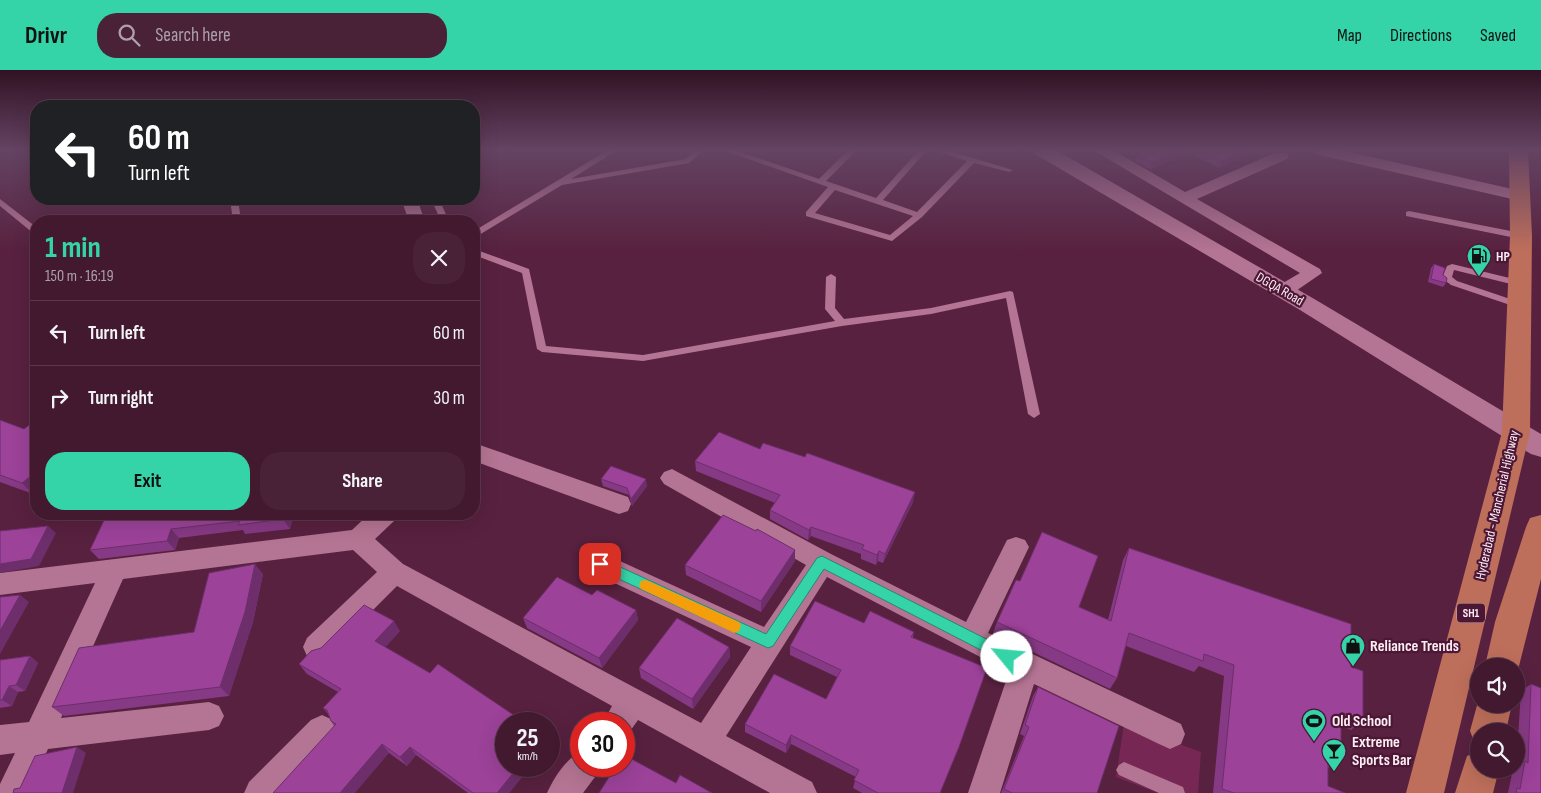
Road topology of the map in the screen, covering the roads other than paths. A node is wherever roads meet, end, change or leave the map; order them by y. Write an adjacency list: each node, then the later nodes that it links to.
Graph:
1 (558, 184): 18 (lane)
2 (825, 184): 10 (lane)
3 (893, 184): 14 (lane)
4 (949, 184): 15 (lane)
5 (1100, 184): 22 (main road, DGQA Road)
6 (1159, 184): 12 (street)
7 (1217, 184): 12 (street)
8 (1467, 184): 11 (street)
9 (1520, 184): 11 (main road, Hyderabad - Mancherial Highway / SH1)
10 (833, 187): 14 (lane); 15 (lane)
11 (1521, 196): 19 (main road, Hyderabad - Mancherial Highway / SH1)
12 (1184, 198): 22 (street)
13 (0, 202): 17 (lane)
14 (877, 202): 15 (lane)
15 (919, 214)
16 (1409, 214): 19 (lane)
17 (30, 226)
18 (480, 231)
19 (1521, 236): 23 (main road, Hyderabad - Mancherial Highway / SH1)
20 (480, 254): 24 (lane)
21 (831, 277): 24 (lane)
22 (1283, 290): 26 (main road, DGQA Road)
23 (1519, 294): 23 (lane); 26 (main road, Hyderabad - Mancherial Highway / SH1)
24 (842, 323): 25 (lane)
25 (1034, 414)
26 (1529, 440): 61 (main road, Hyderabad - Mancherial Highway / SH1)
27 (480, 454): 29 (street)
28 (672, 478): 34 (street)
29 (619, 504)
30 (379, 520): 32 (street)
31 (1541, 527): 42 (main road)
32 (358, 539): 36 (street); 37 (street)
33 (1016, 547): 39 (street)
34 (822, 562): 39 (street); 40 (street)
35 (600, 564): 40 (street)
36 (114, 571): 38 (street); 49 (street)
37 (394, 572): 41 (street); 44 (street)
38 (0, 584)
39 (972, 638): 43 (street)
40 (768, 642): 51 (street)
41 (317, 648)
42 (1504, 658)
43 (1025, 666): 48 (street); 59 (street)
44 (623, 712)
45 (209, 716): 49 (street)
46 (635, 716): 51 (street)
47 (322, 730): 56 (street)
48 (1170, 734)
49 (39, 735): 50 (street); 55 (street)
50 (0, 740)
51 (706, 741): 58 (street)
52 (1124, 770): 60 (lane)
53 (575, 777): 57 (street)
54 (1478, 778): 62 (main road)
55 (12, 793)
56 (260, 793)
57 (563, 793)
58 (801, 793)
59 (984, 793)
60 (1177, 793)
61 (1425, 793)
62 (1474, 793)

